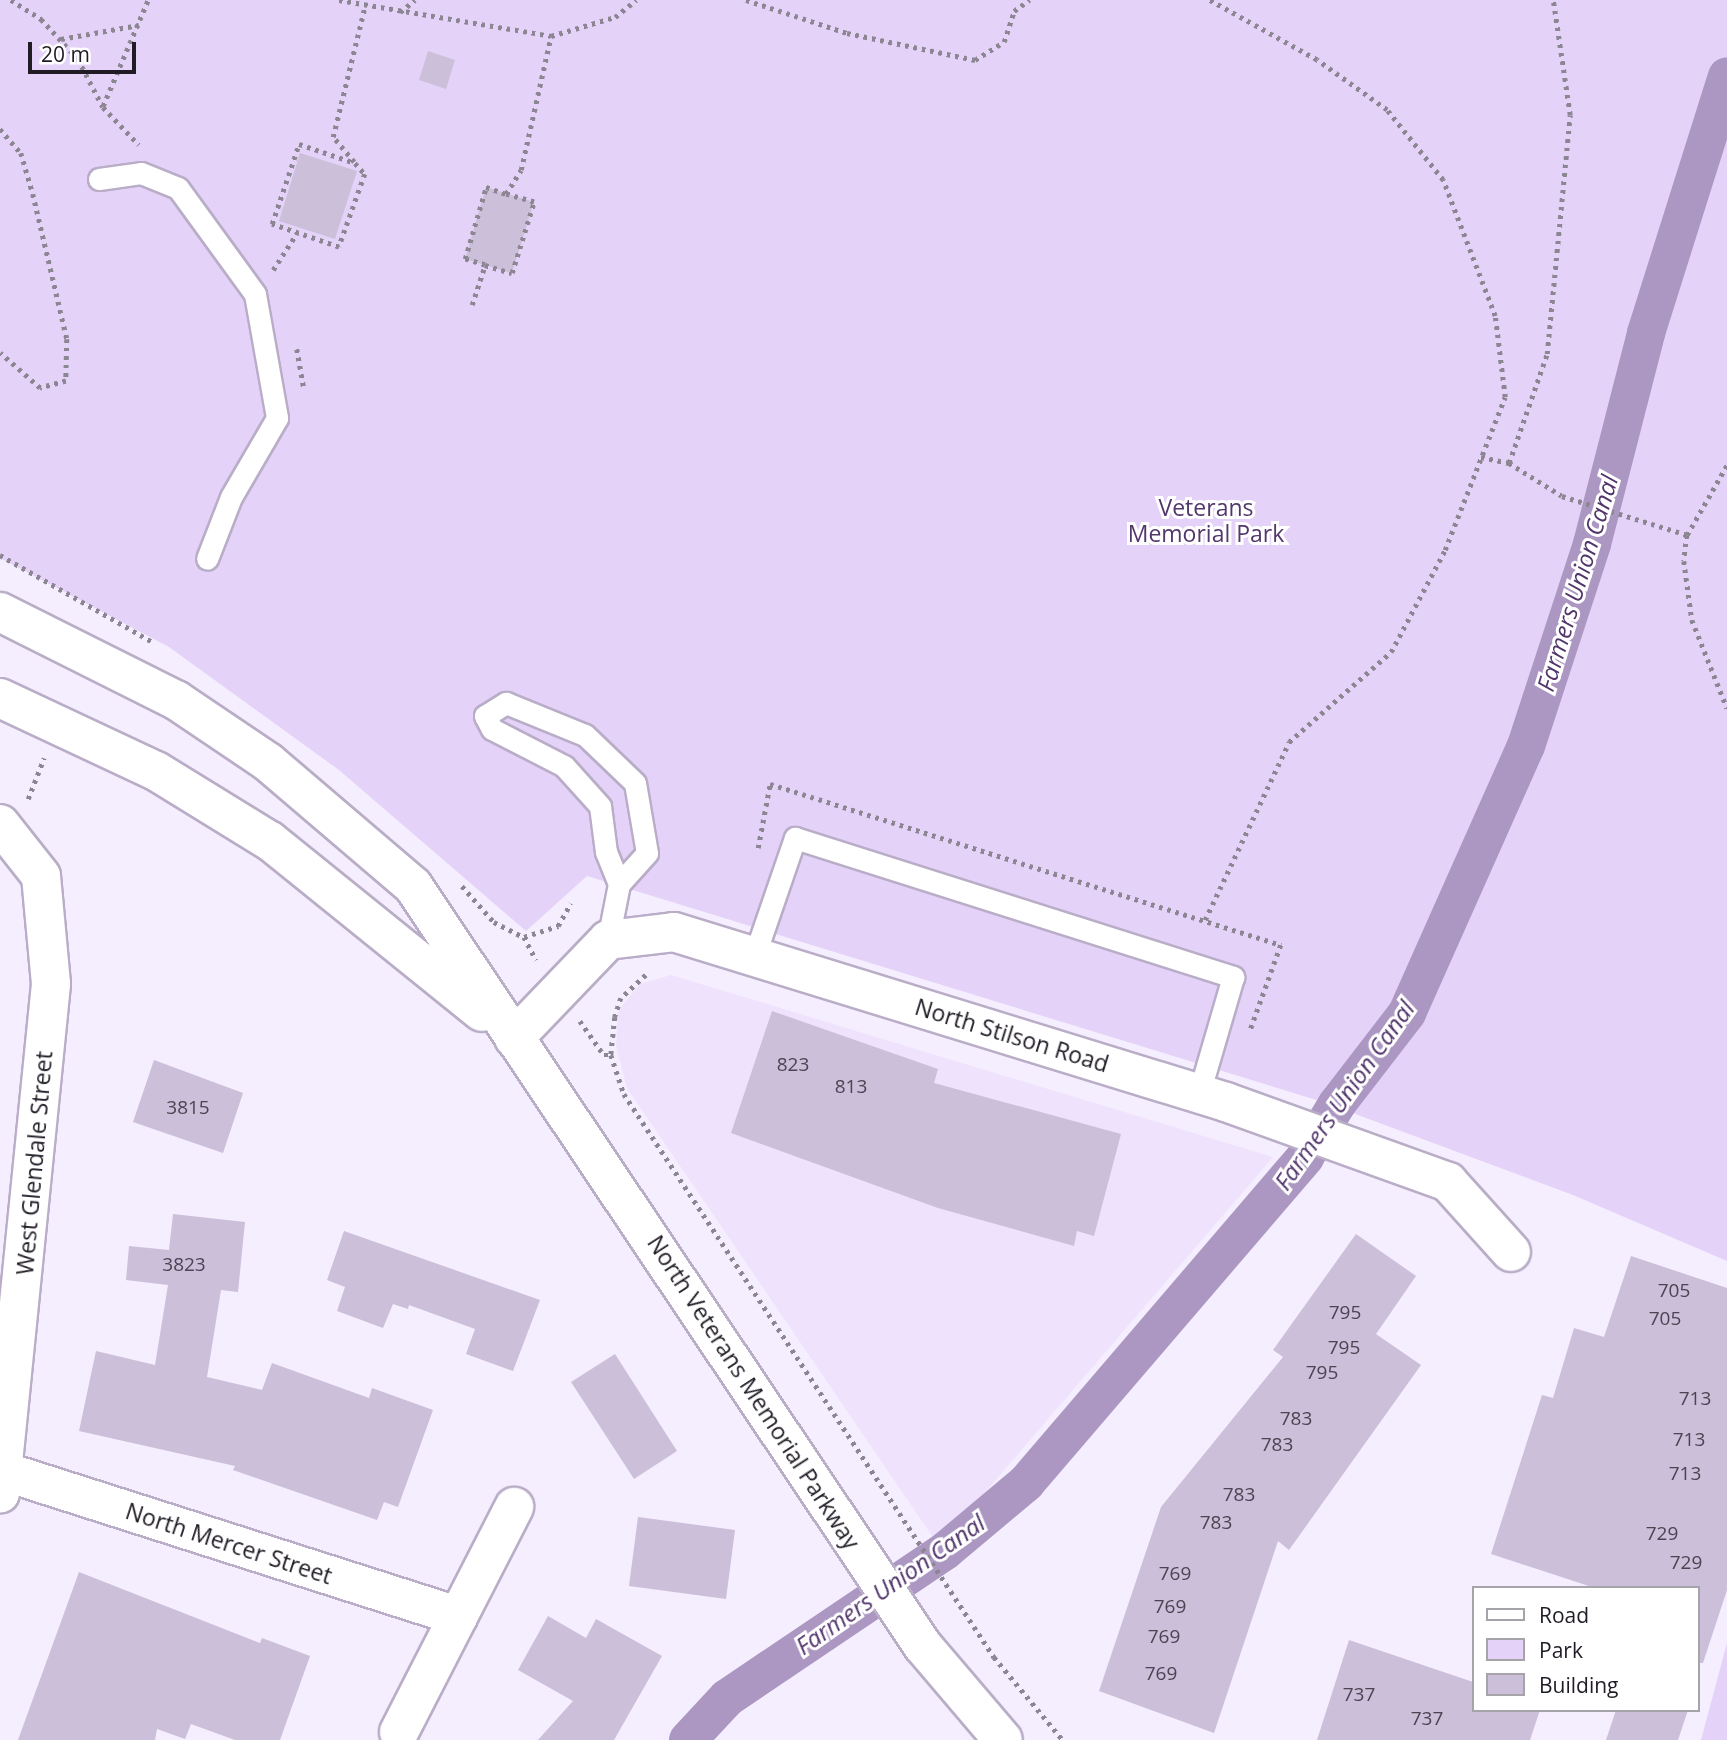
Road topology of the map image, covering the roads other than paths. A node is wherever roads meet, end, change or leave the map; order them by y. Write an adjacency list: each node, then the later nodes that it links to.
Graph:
1 (99, 179): 2 (lane)
2 (207, 559)
3 (0, 612): 9 (street, North Veterans Memorial Parkway)
4 (0, 698): 9 (street, North Veterans Memorial Parkway)
5 (7, 833): 12 (street, West Glendale Street)
6 (619, 884): 6 (lane); 7 (lane)
7 (608, 940): 8 (street, North Stilson Road); 9 (street)
8 (755, 954): 10 (street, North Stilson Road); 10 (lane)
9 (514, 1038): 16 (street, North Veterans Memorial Parkway)
10 (1199, 1093): 11 (street, North Stilson Road)
11 (1511, 1252)
12 (1, 1478): 14 (street, North Mercer Street)
13 (513, 1507): 14 (street)
14 (458, 1616): 15 (street)
15 (399, 1732)
16 (1003, 1740)

